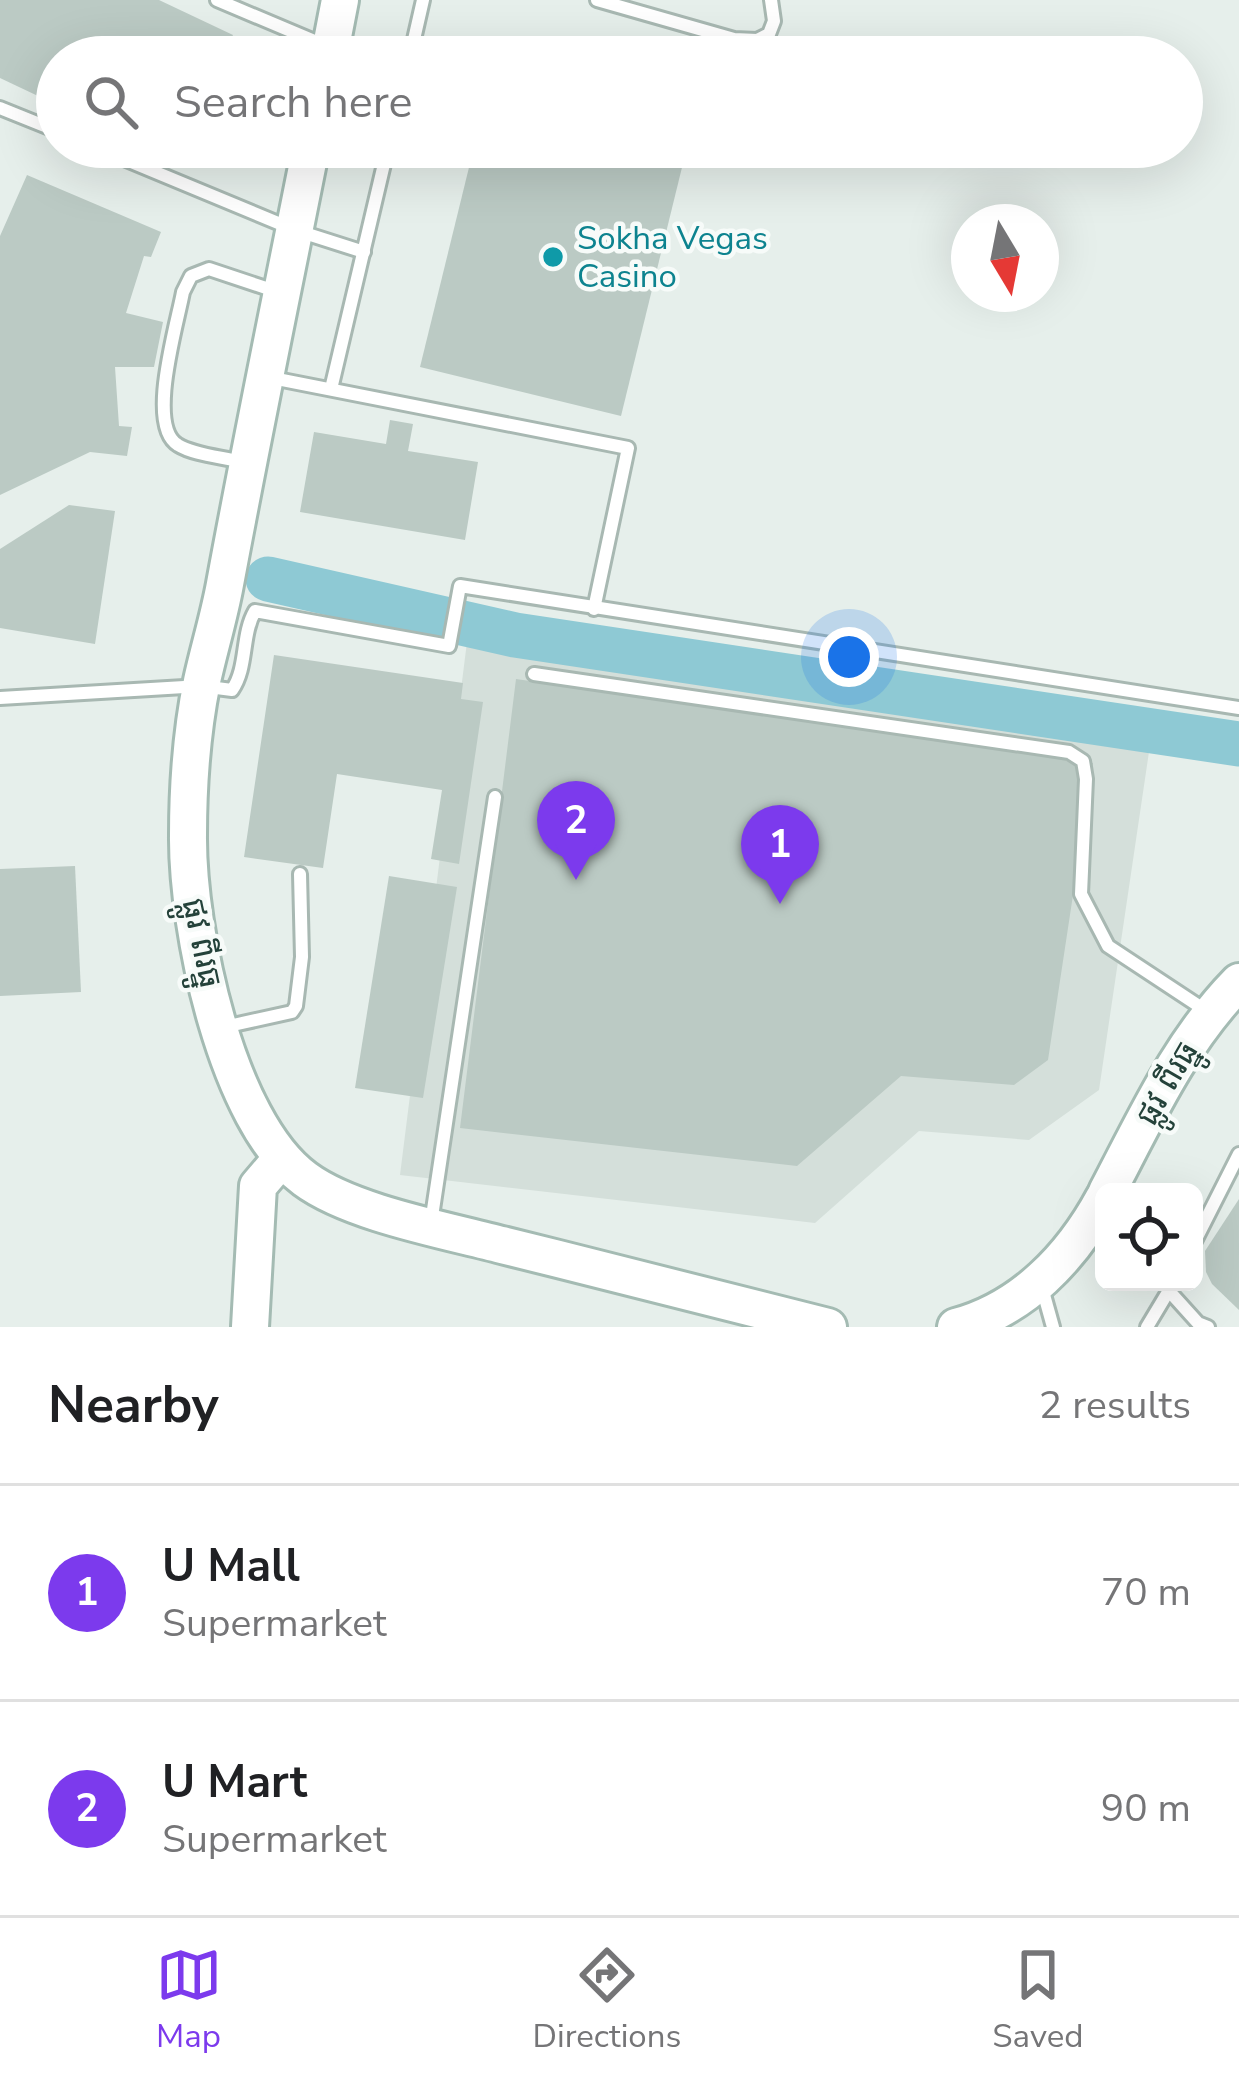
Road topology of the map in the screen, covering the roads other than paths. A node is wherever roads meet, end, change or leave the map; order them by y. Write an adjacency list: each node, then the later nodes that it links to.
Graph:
1 (217, 0): 7 (lane)
2 (340, 0): 8 (main road)
3 (423, 0): 9 (lane)
4 (597, 0): 6 (lane)
5 (771, 0): 11 (lane)
6 (615, 3): 10 (lane)
7 (295, 36)
8 (332, 36)
9 (415, 36)
10 (724, 36)
11 (766, 36)
12 (0, 108): 13 (lane)
13 (36, 123)
14 (146, 168): 17 (lane)
15 (307, 168): 17 (main road, ផ្លូវ ពីរធ្នូ)
16 (383, 168): 18 (lane)
17 (295, 230): 18 (lane); 19 (main road, ផ្លូវ ពីរធ្នូ)
18 (364, 252): 21 (lane)
19 (282, 293): 20 (main road, ផ្លូវ ពីរធ្នូ); 22 (lane)
20 (266, 377): 21 (lane); 22 (main road, ផ្លូវ ពីរធ្នូ)
21 (331, 389): 23 (lane)
22 (248, 464): 25 (main road, ផ្លូវ ពីរធ្នូ)
23 (594, 609): 25 (lane); 27 (lane)
24 (534, 674): 31 (lane)
25 (201, 686): 26 (lane); 32 (main road, ផ្លូវ ពីរធ្នូ)
26 (0, 698)
27 (1239, 708)
28 (495, 797): 38 (lane)
29 (300, 874): 32 (lane)
30 (1239, 982): 31 (main road, ផ្លូវ ពីរធ្នូ)
31 (1209, 1013): 35 (main road, ផ្លូវ ពីរធ្នូ)
32 (221, 1028): 34 (main road, ផ្លូវ ពីរធ្នូ)
33 (1239, 1154): 37 (lane)
34 (280, 1159): 38 (main road, ផ្លូវ ពីរធ្នូ); 42 (main road)
35 (1112, 1183)
36 (1095, 1214): 39 (main road, ផ្លូវ ពីរធ្នូ)
37 (1203, 1225)
38 (430, 1226): 43 (main road, ផ្លូវ ពីរធ្នូ)
39 (1040, 1282): 44 (main road, ផ្លូវ ពីរធ្នូ); 45 (lane)
40 (1170, 1291): 46 (lane)
41 (1175, 1291): 47 (lane)
42 (250, 1327)
43 (828, 1327)
44 (956, 1327)
45 (1053, 1327)
46 (1147, 1327)
47 (1208, 1327)

